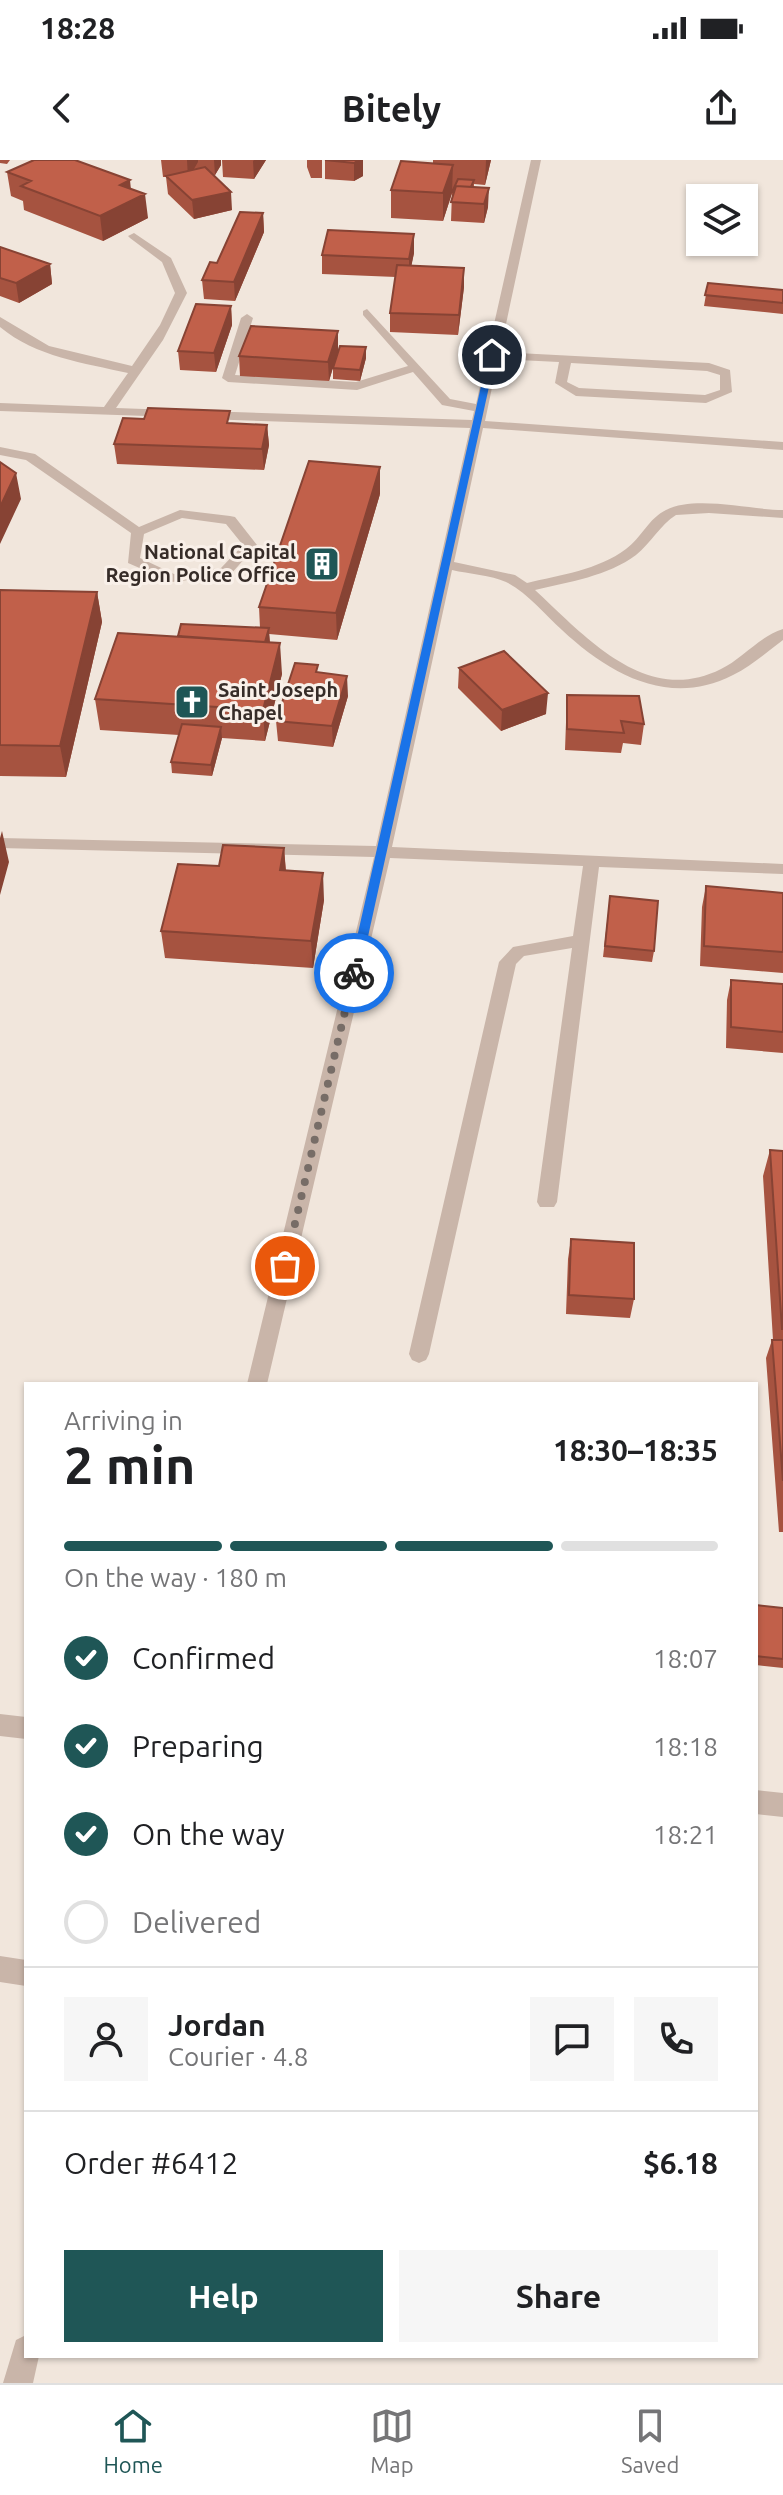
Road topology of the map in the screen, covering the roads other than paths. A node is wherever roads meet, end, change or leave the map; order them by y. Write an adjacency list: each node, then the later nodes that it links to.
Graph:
1 (536, 160): 6 (lane)
2 (134, 236): 9 (lane)
3 (367, 313): 8 (lane)
4 (247, 318): 8 (lane)
5 (0, 321): 9 (lane)
6 (492, 355): 7 (lane); 12 (lane)
7 (566, 359): 7 (lane)
8 (415, 368): 12 (lane)
9 (133, 370): 11 (lane)
10 (0, 407): 11 (lane)
11 (107, 412): 12 (lane)
12 (478, 416): 13 (lane); 17 (lane)
13 (783, 446)
14 (0, 451): 16 (lane)
15 (783, 514): 18 (lane)
16 (138, 532): 16 (lane)
17 (447, 565): 18 (lane); 21 (lane)
18 (525, 588): 19 (lane)
19 (783, 633)
20 (0, 843): 21 (lane)
21 (383, 852): 22 (lane); 27 (lane)
22 (592, 860): 23 (lane); 24 (lane)
23 (783, 869)
24 (580, 941): 25 (lane); 26 (lane)
25 (547, 1202)
26 (419, 1354)
27 (257, 1382)
28 (0, 1725): 29 (lane)
29 (24, 1728)
30 (758, 1802): 31 (lane)
31 (783, 1805)
32 (0, 1969): 33 (lane)
33 (24, 1973)
34 (24, 2358): 35 (lane)
35 (18, 2383)

